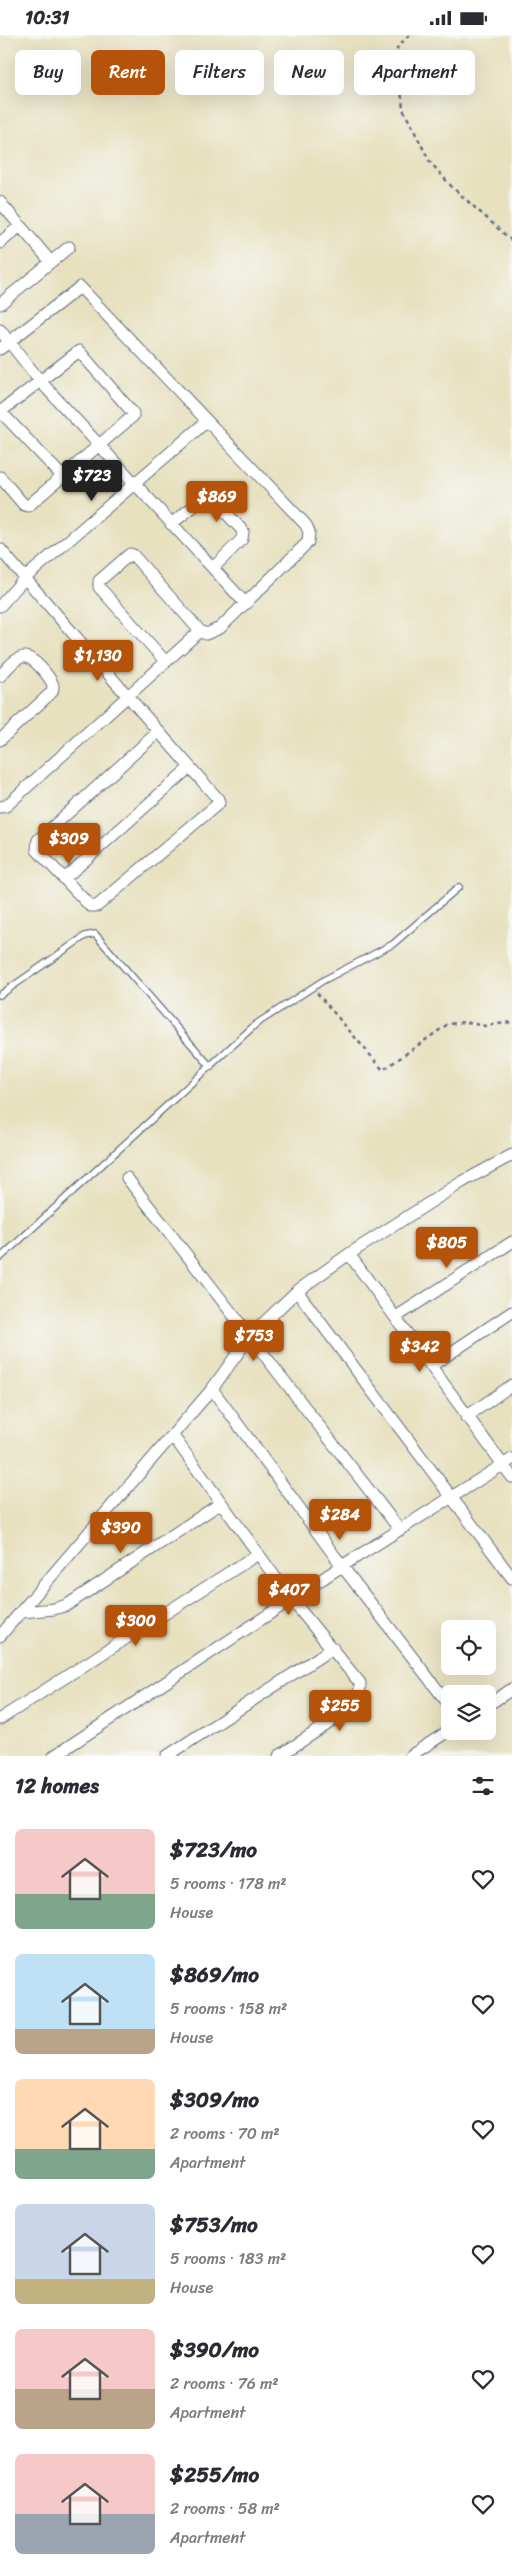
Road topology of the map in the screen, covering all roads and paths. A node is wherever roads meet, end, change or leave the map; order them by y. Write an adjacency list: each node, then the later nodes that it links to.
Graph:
1 (409, 35): 4 (path)
2 (0, 202): 3 (street)
3 (20, 226): 5 (street); 7 (street)
4 (512, 241)
5 (0, 243)
6 (69, 247): 7 (street)
7 (50, 261): 8 (street)
8 (0, 304)
9 (0, 330): 10 (street)
10 (5, 345): 11 (street); 13 (street)
11 (40, 381): 12 (street); 14 (street); 14 (street)
12 (0, 412): 16 (street)
13 (207, 421): 17 (street); 22 (street)
14 (99, 445): 16 (street); 17 (street)
15 (0, 477): 16 (street)
16 (63, 477)
17 (134, 484): 18 (street); 21 (street)
18 (171, 524): 20 (street); 20 (street)
19 (0, 549): 21 (street)
20 (212, 568): 22 (street)
21 (25, 578): 23 (street); 27 (street)
22 (246, 604): 24 (street)
23 (0, 606)
24 (200, 631): 25 (street); 25 (street)
25 (165, 661): 27 (street)
26 (0, 676): 29 (street)
27 (127, 695): 28 (street); 31 (street)
28 (159, 731): 30 (street); 32 (street)
29 (0, 740)
30 (190, 767): 32 (street); 32 (street)
31 (0, 807)
32 (64, 879)
33 (459, 887): 34 (lane)
34 (312, 987): 36 (path); 37 (lane)
35 (0, 995): 37 (lane)
36 (512, 1022)
37 (210, 1067): 42 (lane)
38 (512, 1155): 41 (street)
39 (127, 1178): 46 (street)
40 (512, 1242): 45 (street)
41 (349, 1254): 43 (street); 45 (street)
42 (0, 1258)
43 (297, 1291): 46 (street); 54 (street)
44 (512, 1312): 47 (street)
45 (396, 1317): 47 (street)
46 (250, 1336): 49 (street); 56 (street)
47 (432, 1366): 50 (street)
48 (512, 1385): 50 (street)
49 (212, 1389): 51 (street); 58 (street)
50 (466, 1417): 52 (street)
51 (173, 1436): 55 (street); 61 (street)
52 (508, 1462): 53 (street); 54 (street)
53 (512, 1477)
54 (451, 1498): 56 (street); 59 (street)
55 (221, 1503): 57 (street); 61 (street)
56 (400, 1531): 58 (street)
57 (258, 1553): 60 (street); 67 (street)
58 (342, 1566): 60 (street); 65 (street)
59 (512, 1578)
60 (291, 1599): 63 (street); 69 (street)
61 (23, 1612): 62 (street)
62 (0, 1636)
63 (333, 1648): 70 (street); 71 (street)
64 (512, 1689): 66 (street)
65 (441, 1694)
66 (496, 1700)
67 (0, 1719)
68 (441, 1736): 72 (street)
69 (54, 1756)
70 (167, 1756)
71 (279, 1756)
72 (410, 1756)

